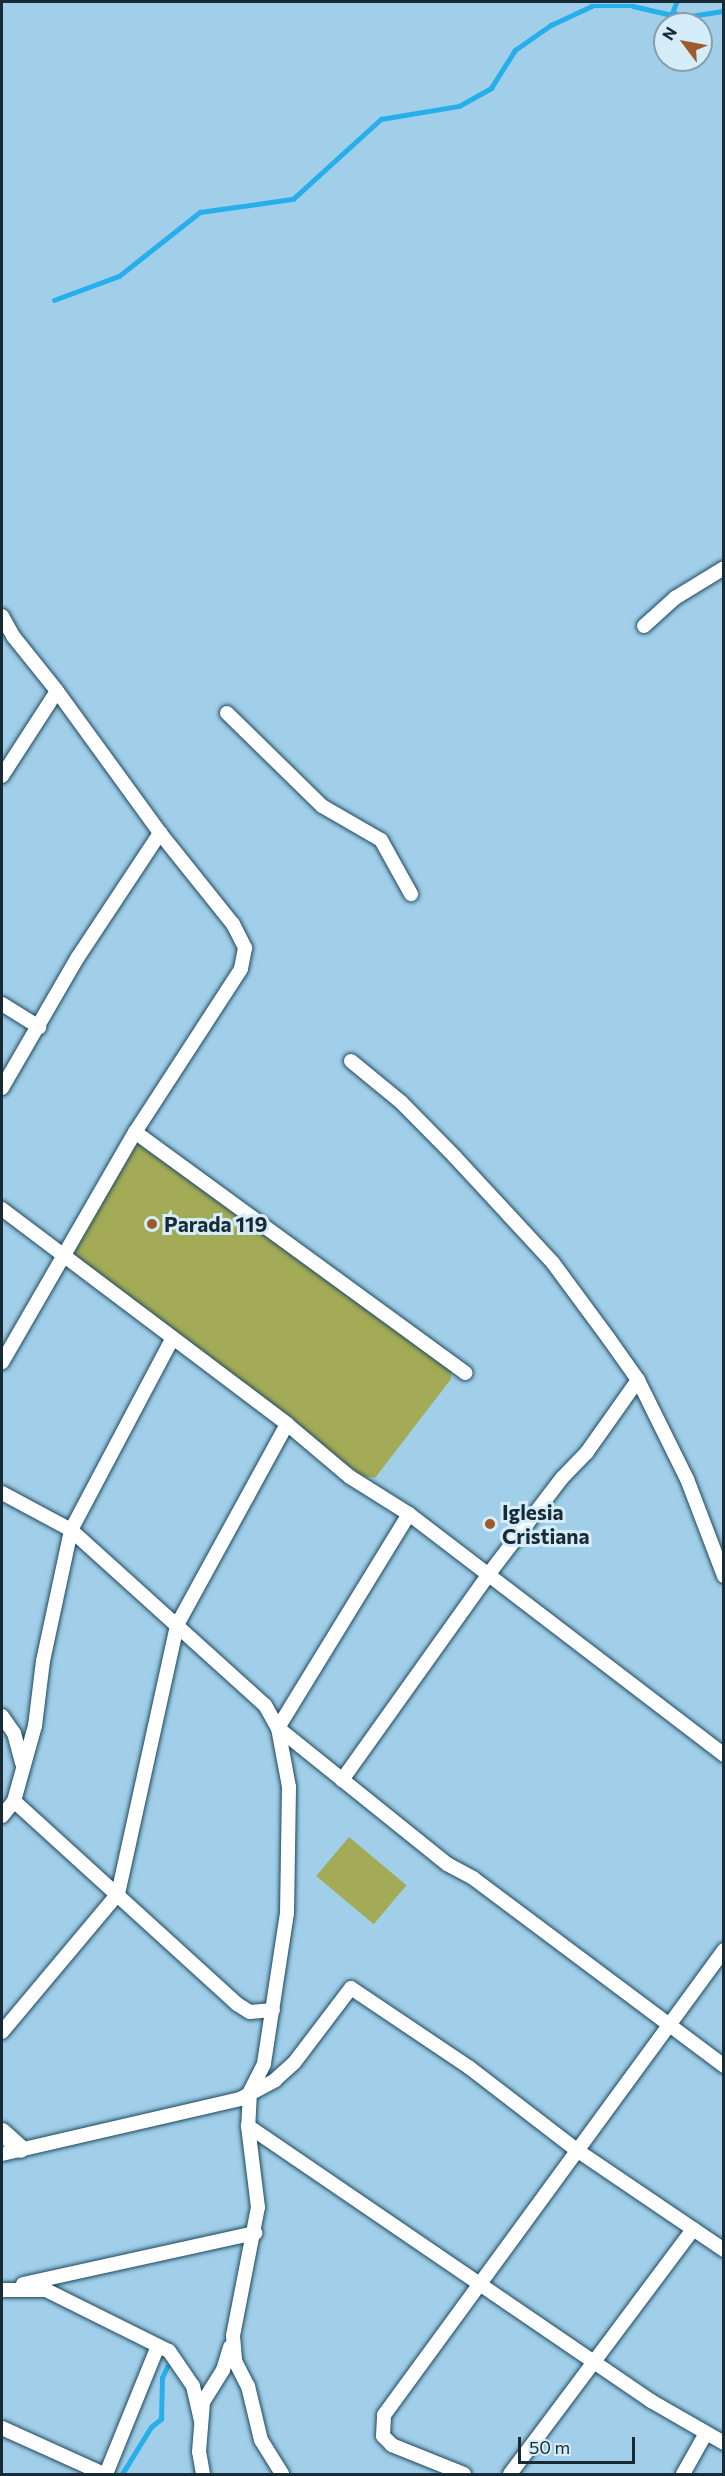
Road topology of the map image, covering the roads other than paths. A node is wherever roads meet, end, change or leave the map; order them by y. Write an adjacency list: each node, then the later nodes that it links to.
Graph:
1 (723, 568): 3 (street)
2 (2, 616): 4 (street)
3 (644, 626)
4 (57, 691): 6 (street); 7 (street)
5 (227, 713): 8 (street)
6 (2, 776)
7 (160, 833): 10 (street); 13 (street)
8 (411, 894)
9 (2, 1004): 10 (street)
10 (39, 1027): 12 (street)
11 (351, 1061): 19 (street)
12 (2, 1088)
13 (135, 1132): 15 (street); 18 (street)
14 (2, 1209): 15 (street)
15 (64, 1254): 16 (street); 17 (street)
16 (171, 1339): 20 (street); 23 (street)
17 (2, 1362)
18 (465, 1373)
19 (638, 1380): 24 (street); 25 (street)
20 (287, 1424): 22 (street); 26 (street)
21 (2, 1493): 23 (street)
22 (409, 1514): 24 (street); 28 (street)
23 (71, 1530): 26 (street); 30 (street)
24 (488, 1575): 29 (street); 31 (street)
25 (723, 1576)
26 (177, 1626): 28 (street); 34 (street)
27 (2, 1716): 30 (street)
28 (278, 1728): 31 (street); 36 (street)
29 (723, 1755)
30 (22, 1765): 32 (street)
31 (342, 1780): 37 (street)
32 (14, 1801): 33 (street); 34 (street)
33 (2, 1816)
34 (118, 1894): 36 (street); 38 (street)
35 (723, 1950): 37 (street)
36 (273, 2010): 40 (street)
37 (668, 2025): 39 (street); 44 (street)
38 (2, 2031)
39 (723, 2066)
40 (250, 2092): 41 (street); 43 (street); 44 (street)
41 (248, 2126): 47 (street); 49 (street)
42 (2, 2132): 43 (street)
43 (21, 2149): 45 (street)
44 (575, 2149): 46 (street); 49 (street)
45 (2, 2154)
46 (693, 2229): 48 (street); 53 (street)
47 (255, 2233): 50 (street); 51 (street)
48 (723, 2250)
49 (477, 2283): 53 (street); 61 (street)
50 (2, 2290): 52 (street)
51 (233, 2336): 54 (street); 60 (street)
52 (158, 2346): 54 (street); 58 (street)
53 (593, 2361): 56 (street); 62 (street)
54 (201, 2420): 59 (street)
55 (2, 2428): 58 (street)
56 (705, 2435): 57 (street); 63 (street)
57 (723, 2443)
58 (105, 2475)
59 (203, 2475)
60 (282, 2475)
61 (464, 2475)
62 (510, 2475)
63 (683, 2475)

